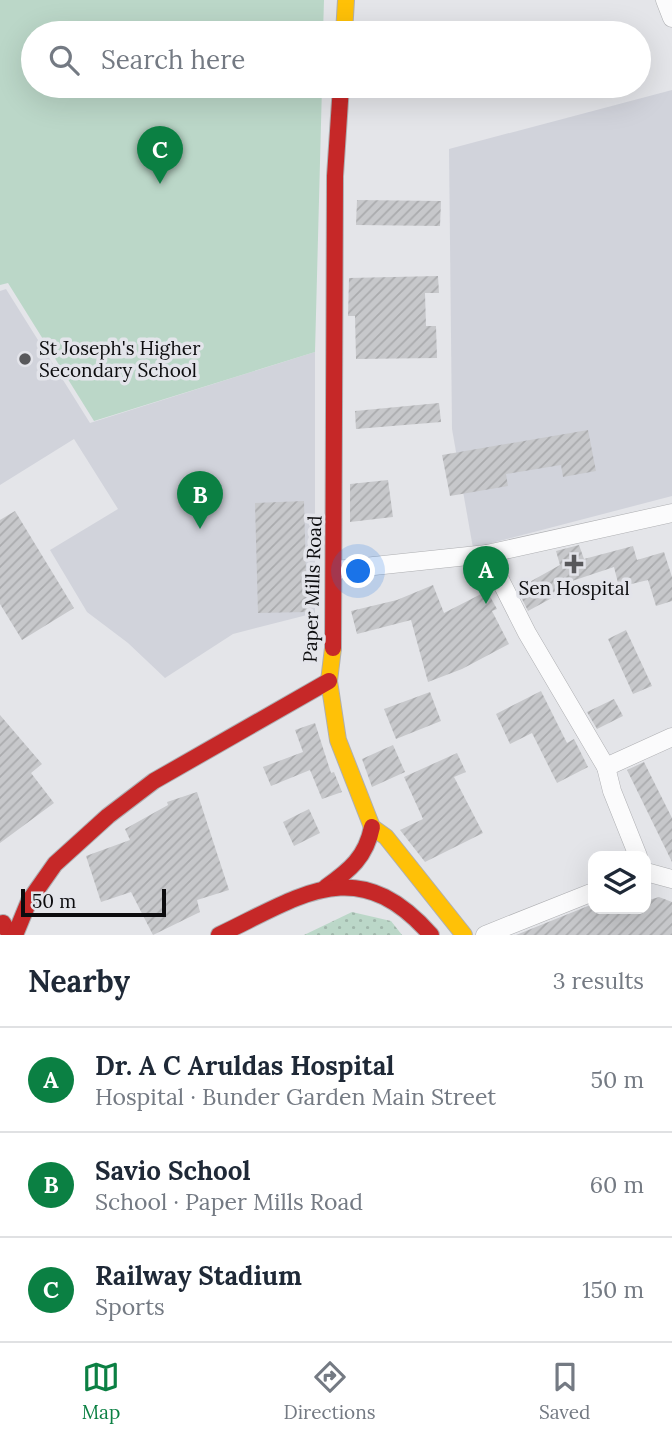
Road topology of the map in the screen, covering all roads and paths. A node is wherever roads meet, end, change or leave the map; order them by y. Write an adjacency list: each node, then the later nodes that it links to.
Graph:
1 (346, 0): 4 (main road)
2 (665, 0): 3 (street)
3 (672, 18)
4 (345, 21)
5 (340, 98): 8 (main road, Paper Mills Road)
6 (672, 513): 7 (street)
7 (487, 554): 8 (street); 11 (street)
8 (336, 570): 9 (main road, Paper Mills Road)
9 (328, 681): 12 (main road); 18 (main road, Paper Mills Road)
10 (672, 737): 11 (street)
11 (606, 768): 13 (street)
12 (372, 827): 16 (main road); 21 (main road)
13 (636, 851)
14 (651, 873): 15 (street)
15 (672, 879)
16 (326, 887): 19 (main road); 20 (main road)
17 (588, 894): 22 (street)
18 (6, 927)
19 (219, 935)
20 (431, 935)
21 (464, 935)
22 (485, 935)

